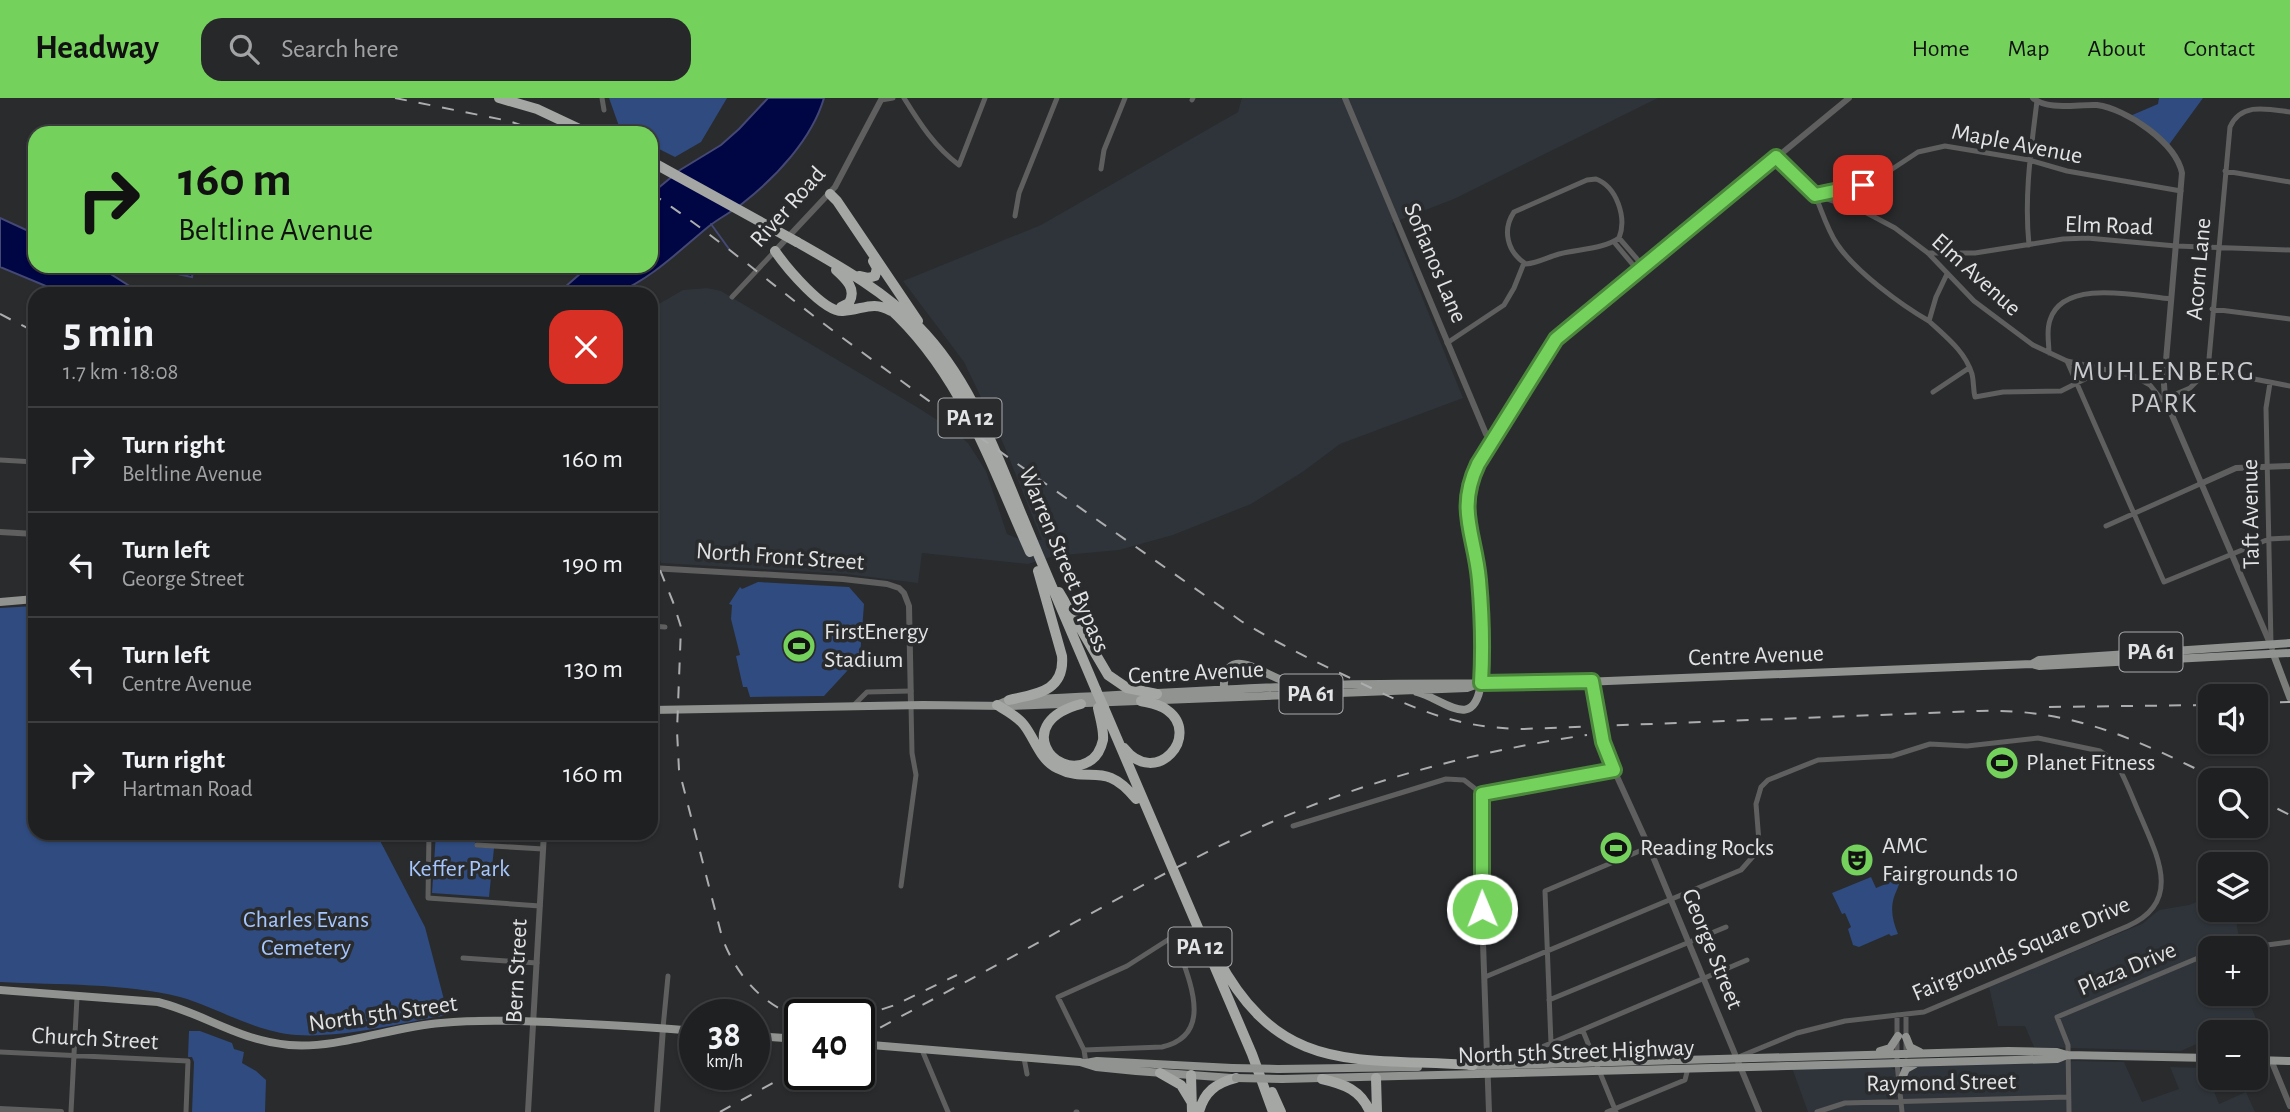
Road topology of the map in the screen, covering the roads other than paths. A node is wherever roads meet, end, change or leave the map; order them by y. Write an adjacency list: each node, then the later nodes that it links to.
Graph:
1 (499, 98): 15 (highway)
2 (520, 98): 16 (highway)
3 (602, 98): 13 (street)
4 (893, 98): 5 (street); 11 (street)
5 (904, 98): 6 (street)
6 (985, 98)
7 (1057, 98): 27 (street)
8 (1125, 98): 20 (street)
9 (1345, 98): 47 (street, Sofianos Lane)
10 (1849, 98): 17 (street)
11 (882, 99): 25 (street, River Road)
12 (2035, 100): 18 (street); 24 (street)
13 (604, 110)
14 (2290, 112): 22 (street, Acorn Lane)
15 (573, 126)
16 (587, 126)
17 (1776, 157): 26 (street, Elm Avenue); 38 (street)
18 (2029, 160): 24 (street, Maple Avenue); 26 (street, Maple Avenue); 30 (street)
19 (658, 166): 29 (highway, Warren Street Bypass / PA 12, bridge)
20 (1101, 169)
21 (658, 172): 29 (highway, Warren Street Bypass / PA 12)
22 (2225, 172): 23 (street); 32 (street, Acorn Lane)
23 (2290, 182)
24 (2181, 191): 31 (street)
25 (830, 194): 34 (street, River Road); 39 (highway); 48 (highway)
26 (1815, 195): 35 (street, Elm Avenue); 46 (street)
27 (1015, 216)
28 (1616, 240): 36 (street); 36 (street); 38 (street)
29 (795, 244): 37 (highway, Warren Street Bypass / PA 12); 39 (highway, Warren Street Bypass / PA 12)
30 (2029, 245): 31 (street, Elm Road); 35 (street, Elm Road)
31 (2176, 246): 32 (street, Elm Road); 42 (street)
32 (2218, 246): 33 (street, Elm Road); 43 (street, Acorn Lane)
33 (2290, 250)
34 (775, 251): 37 (highway); 41 (street, River Road); 44 (highway)
35 (1928, 253): 40 (street, Elm Avenue)
36 (1524, 263): 47 (street)
37 (836, 270): 44 (highway, Warren Street Bypass / PA 12)
38 (1641, 270): 59 (street)
39 (849, 272): 48 (highway, Warren Street Bypass / PA 12)
40 (1947, 275): 46 (street); 49 (street, Elm Avenue)
41 (732, 297)
42 (2171, 299): 49 (street); 58 (street)
43 (2213, 309): 45 (street); 53 (street, Acorn Lane)
44 (897, 315): 69 (highway, Warren Street Bypass / PA 12)
45 (2290, 319)
46 (1929, 321): 51 (street)
47 (1447, 343): 59 (street, Sofianos Lane)
48 (936, 347): 69 (highway, Warren Street Bypass / PA 12)
49 (2049, 353): 50 (street, Elm Avenue)
50 (2067, 361): 52 (street, Elm Avenue); 55 (street)
51 (1969, 368): 55 (street); 57 (street)
52 (2103, 370): 55 (street); 58 (street, Elm Avenue)
53 (2208, 370): 54 (street); 58 (street)
54 (2270, 383): 56 (street); 62 (street, Taft Avenue)
55 (2076, 385): 65 (street)
56 (2290, 386)
57 (1933, 392)
58 (2163, 399): 64 (street)
59 (1492, 441): 83 (street)
60 (0, 460): 61 (street)
61 (28, 462)
62 (2267, 466): 63 (street); 64 (street); 71 (street, Taft Avenue)
63 (2290, 466)
64 (2200, 484): 65 (street); 72 (street)
65 (2133, 513): 66 (street); 72 (street)
66 (2106, 526)
67 (0, 532): 68 (street)
68 (28, 534)
69 (1026, 534): 74 (highway, Warren Street Bypass / PA 12)
70 (2290, 538): 71 (street)
71 (2269, 539): 72 (street); 80 (street, Taft Avenue)
72 (2231, 554): 80 (street)
73 (658, 568): 86 (street, North Front Street)
74 (1042, 571): 87 (highway); 90 (highway); 96 (highway, Warren Street Bypass / PA 12, bridge)
75 (28, 600): 76 (main road)
76 (0, 602)
77 (658, 626): 78 (street)
78 (665, 627)
79 (2290, 643): 80 (main road, PA 61)
80 (2272, 649): 81 (main road, PA 61); 82 (main road, Centre Avenue / PA 61); 89 (main road)
81 (2290, 653)
82 (1592, 681): 83 (main road, Centre Avenue / PA 61); 99 (street, George Street, bridge)
83 (1481, 683): 84 (main road, Centre Avenue / PA 61); 85 (main road, Centre Avenue / PA 61); 85 (main road)
84 (1302, 686): 88 (main road, Centre Avenue / PA 61); 88 (main road)
85 (1404, 690): 88 (main road, Centre Avenue / PA 61)
86 (911, 691): 93 (street); 95 (street)
87 (1157, 694): 88 (main road, Centre Avenue / PA 61); 90 (main road, Centre Avenue / PA 61)
88 (1224, 694): 91 (main road, Centre Avenue / PA 61)
89 (2290, 698)
90 (1009, 700): 94 (main road, Centre Avenue / PA 61)
91 (1141, 701): 92 (main road, Centre Avenue / PA 61); 98 (highway)
92 (1081, 704): 94 (main road, Centre Avenue / PA 61); 96 (highway)
93 (911, 705): 94 (main road, Centre Avenue / PA 61); 95 (main road, Centre Avenue / PA 61); 108 (street)
94 (998, 705): 101 (highway)
95 (852, 706): 97 (main road, Centre Avenue / PA 61)
96 (1101, 708): 98 (highway, Warren Street Bypass / PA 12); 101 (highway, Warren Street Bypass / PA 12)
97 (658, 709)
98 (1116, 737): 110 (highway, Warren Street Bypass / PA 12)
99 (1614, 770): 100 (street); 106 (street, George Street)
100 (1482, 794): 102 (street); 122 (street)
101 (1136, 799): 177 (highway, Warren Street Bypass / PA 12)
102 (1293, 826)
103 (429, 840): 111 (street)
104 (544, 840): 107 (street, Bern Street)
105 (478, 845): 107 (street)
106 (1649, 847): 109 (street, George Street); 116 (street)
107 (543, 849): 111 (street, Bern Street)
108 (901, 886)
109 (1671, 900): 113 (street, George Street); 116 (street); 128 (street, Fairgrounds Square Drive)
110 (1186, 901): 139 (highway, Warren Street Bypass / PA 12); 154 (highway)
111 (540, 906): 120 (street, Bern Street)
112 (1726, 927): 113 (street)
113 (1689, 942): 123 (street, George Street); 126 (street)
114 (2290, 942): 115 (street)
115 (2268, 945)
116 (1547, 951): 122 (street); 126 (street)
117 (463, 958): 120 (street)
118 (2198, 958): 143 (street, Plaza Drive)
119 (1747, 960): 123 (street)
120 (537, 963): 129 (street, Bern Street)
121 (668, 976): 130 (street)
122 (1485, 977): 157 (street)
123 (1704, 978): 132 (street); 149 (street, George Street)
124 (0, 990): 125 (main road, North 5th Street)
125 (77, 996): 129 (main road, North 5th Street); 141 (street)
126 (1549, 1000): 134 (street)
127 (1897, 1015): 128 (street, Fairgrounds Square Drive); 133 (street, Fairgrounds Square Drive); 149 (street, Fairgrounds Square Drive)
128 (1906, 1015): 133 (street, Fairgrounds Square Drive)
129 (533, 1022): 130 (main road, North 5th Street); 174 (street, Bern Street)
130 (663, 1028): 131 (main road, North 5th Street); 175 (street)
131 (679, 1030)
132 (1583, 1031): 134 (street); 155 (street)
133 (1902, 1036): 140 (main road); 142 (main road); 146 (street, Fairgrounds Square Drive)
134 (1551, 1044): 153 (street)
135 (875, 1046): 136 (main road, North 5th Street Highway)
136 (922, 1050): 144 (main road, North 5th Street Highway); 176 (street)
137 (1084, 1050): 137 (street); 150 (street)
138 (0, 1052): 141 (street, Church Street)
139 (1252, 1054): 178 (highway, Warren Street Bypass / PA 12); 179 (highway)
140 (1926, 1054): 143 (main road, North 5th Street Highway); 146 (main road, North 5th Street Highway)
141 (74, 1055): 172 (street); 173 (street, Church Street)
142 (1872, 1055): 146 (main road, North 5th Street Highway); 149 (main road, North 5th Street Highway)
143 (2067, 1055): 145 (main road, North 5th Street Highway); 152 (main road, North 5th Street Highway); 165 (street)
144 (1024, 1058): 150 (main road, North 5th Street Highway); 162 (street)
145 (2198, 1058)
146 (1902, 1059): 151 (main road, North 5th Street Highway); 152 (main road, North 5th Street Highway); 164 (street, Fairgrounds Square Drive)
147 (2271, 1060): 148 (main road); 167 (street)
148 (2290, 1061)
149 (1739, 1062): 151 (main road, North 5th Street Highway); 155 (main road, North 5th Street Highway); 156 (main road, North 5th Street Highway); 184 (street, George Street)
150 (1086, 1063): 158 (main road, North 5th Street Highway); 159 (main road, North 5th Street Highway)
151 (1881, 1063): 164 (main road)
152 (1917, 1063): 164 (main road)
153 (1524, 1064): 155 (main road, North 5th Street Highway); 157 (main road, North 5th Street Highway)
154 (1473, 1065): 157 (main road, North 5th Street Highway); 161 (main road, North 5th Street Highway)
155 (1598, 1066): 156 (main road, North 5th Street Highway); 157 (main road, North 5th Street Highway); 170 (street)
156 (1688, 1068): 170 (street)
157 (1487, 1069): 161 (main road, North 5th Street Highway); 182 (street)
158 (1194, 1072): 159 (main road, North 5th Street Highway); 160 (main road, North 5th Street Highway); 169 (highway)
159 (1160, 1073): 169 (highway)
160 (1234, 1073): 161 (main road, North 5th Street Highway, bridge); 163 (main road, North 5th Street Highway, bridge); 169 (highway)
161 (1374, 1073): 163 (main road, North 5th Street Highway); 181 (highway)
162 (1027, 1074)
163 (1322, 1079): 180 (highway)
164 (1900, 1079): 166 (street, Fairgrounds Square Drive)
165 (2068, 1097): 166 (street, Raymond Street); 187 (street)
166 (1901, 1102): 185 (street, Raymond Street); 186 (street, Fairgrounds Square Drive)
167 (2290, 1106)
168 (0, 1109): 171 (street)
169 (1195, 1110)
170 (1616, 1110): 183 (street)
171 (61, 1112)
172 (71, 1112)
173 (186, 1112)
174 (528, 1112)
175 (657, 1112)
176 (948, 1112)
177 (1266, 1112)
178 (1273, 1112)
179 (1281, 1112)
180 (1370, 1112)
181 (1377, 1112)
182 (1489, 1112)
183 (1606, 1112)
184 (1759, 1112)
185 (1817, 1112)
186 (1902, 1112)
187 (2068, 1112)

